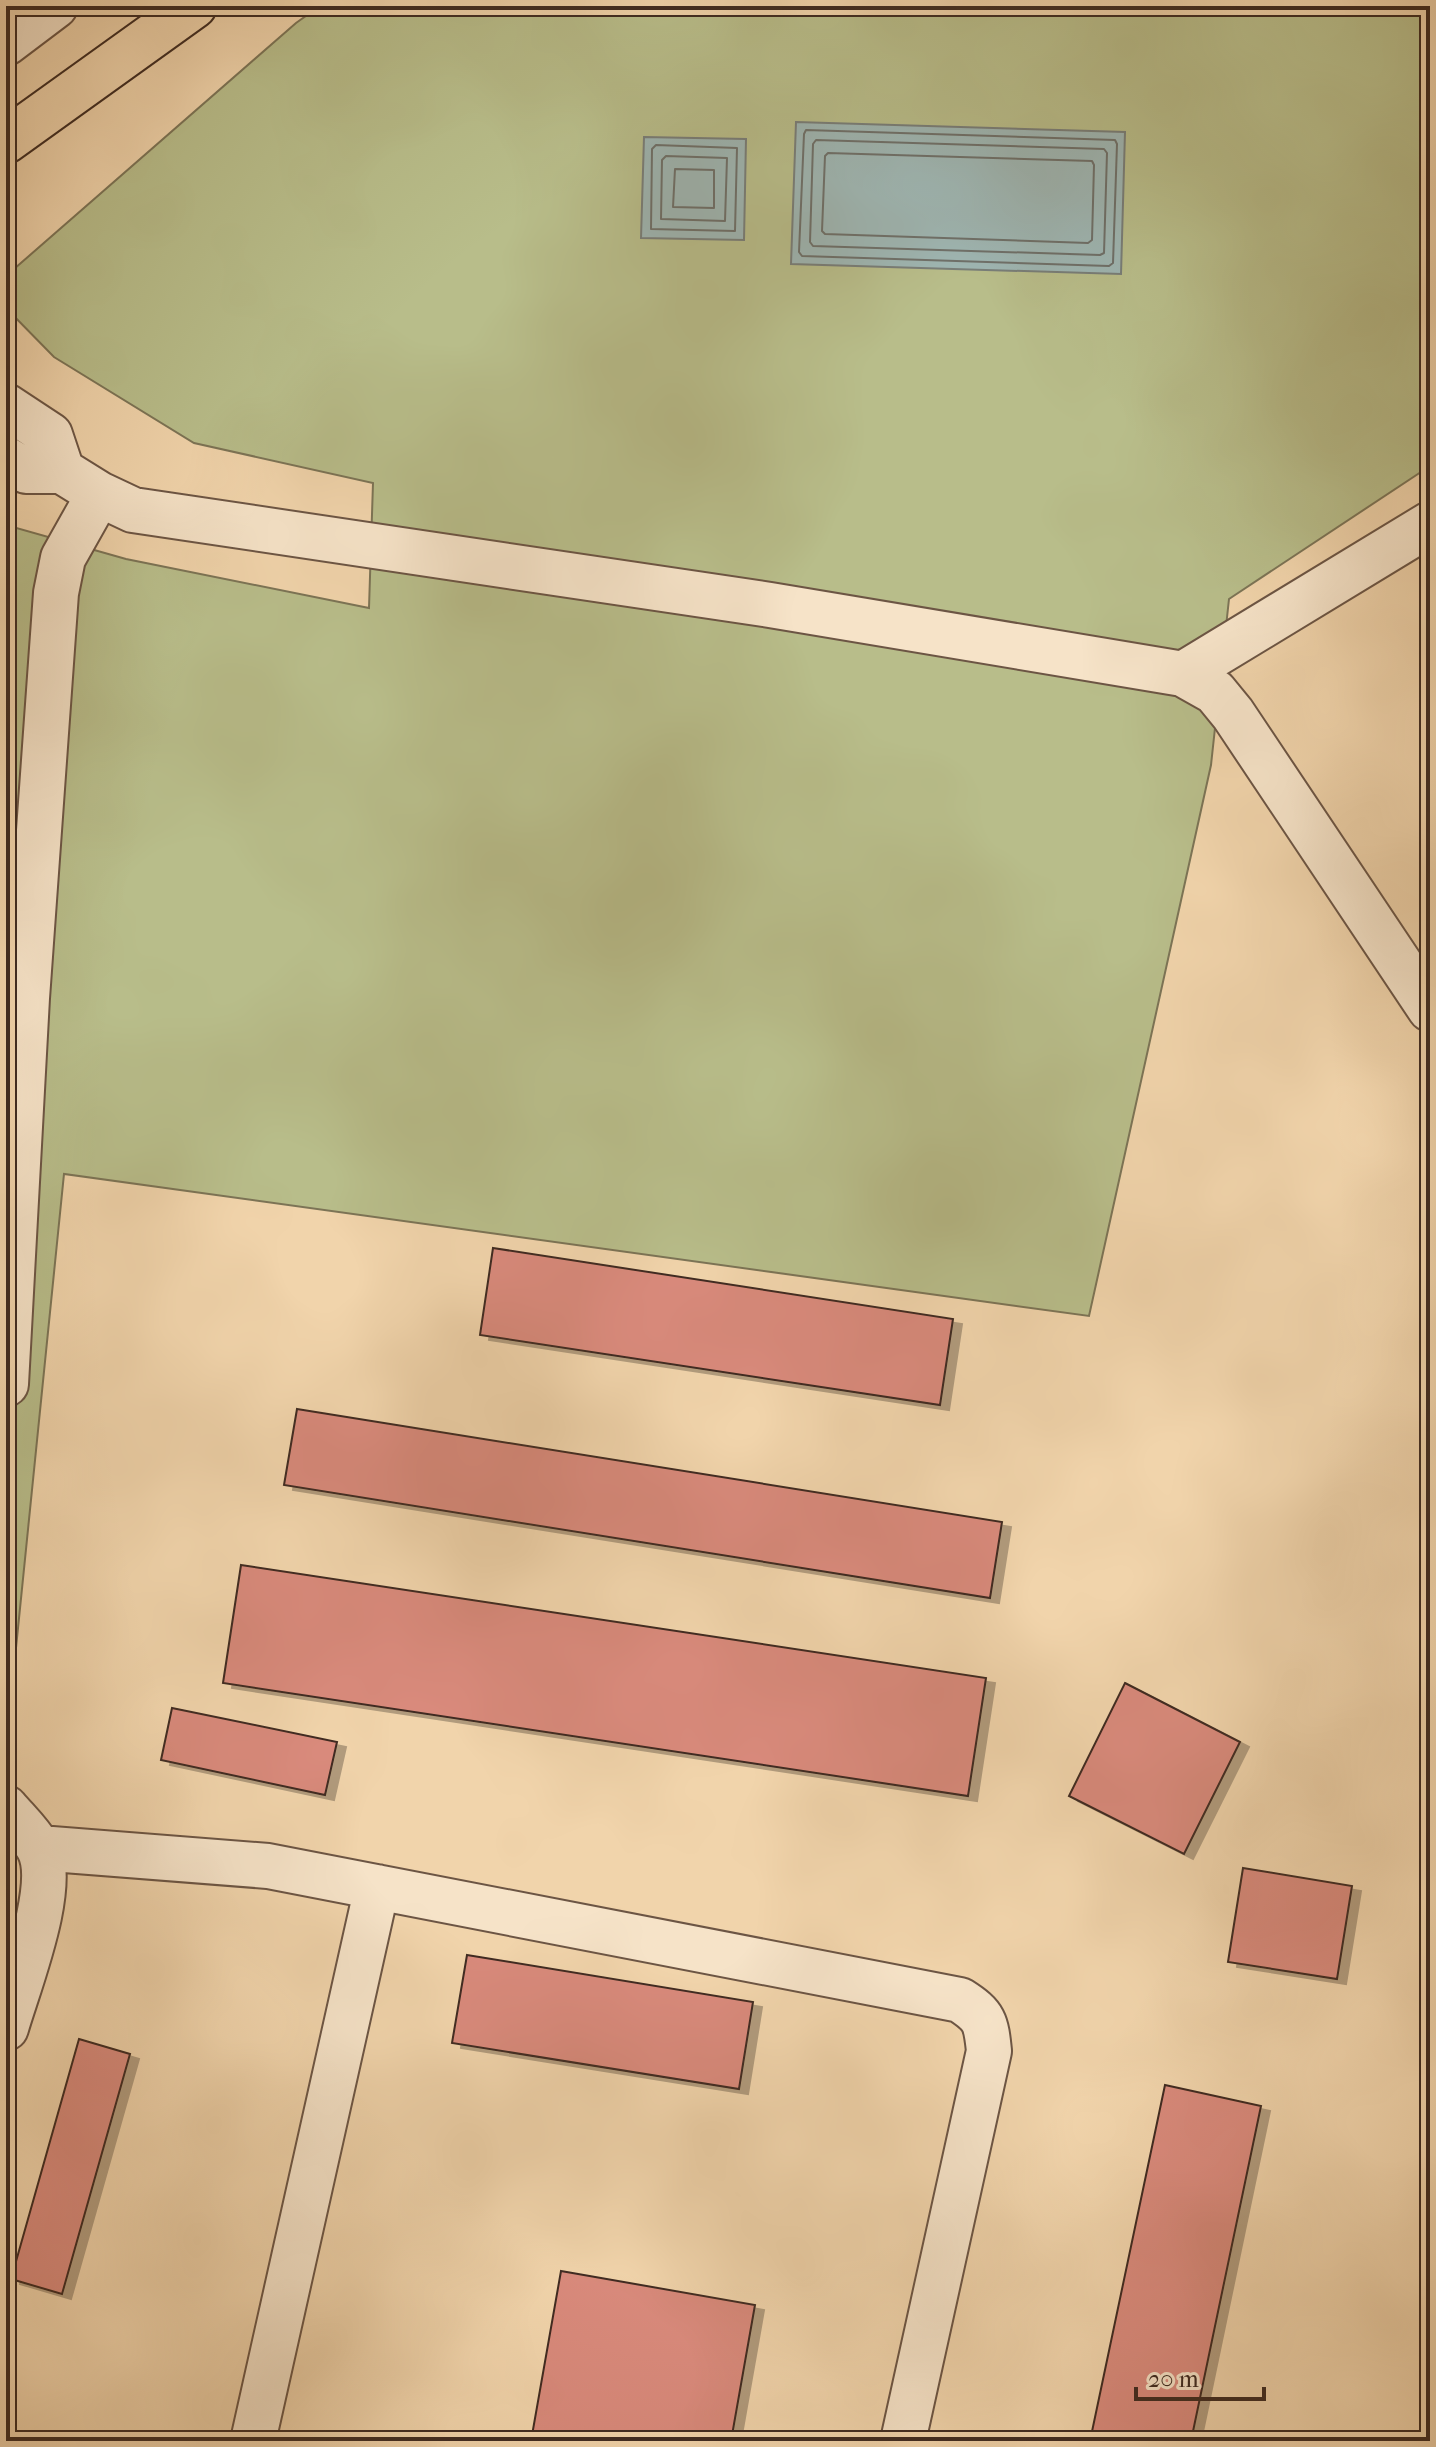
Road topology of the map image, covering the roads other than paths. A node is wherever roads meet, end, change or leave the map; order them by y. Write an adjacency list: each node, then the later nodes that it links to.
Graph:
1 (55, 6): 3 (lane)
2 (194, 6): 4 (main road)
3 (6, 43)
4 (6, 141)
5 (6, 406): 7 (lane)
6 (6, 459): 7 (lane)
7 (62, 471): 8 (lane)
8 (99, 494): 10 (lane); 11 (lane)
9 (1430, 524): 10 (lane)
10 (1183, 674): 12 (lane)
11 (17, 998): 13 (lane)
12 (1430, 1009)
13 (6, 1384)
14 (6, 1808): 15 (lane)
15 (39, 1848): 16 (lane); 17 (lane)
16 (377, 1887): 18 (lane); 19 (lane)
17 (6, 2028)
18 (253, 2441)
19 (903, 2441)

